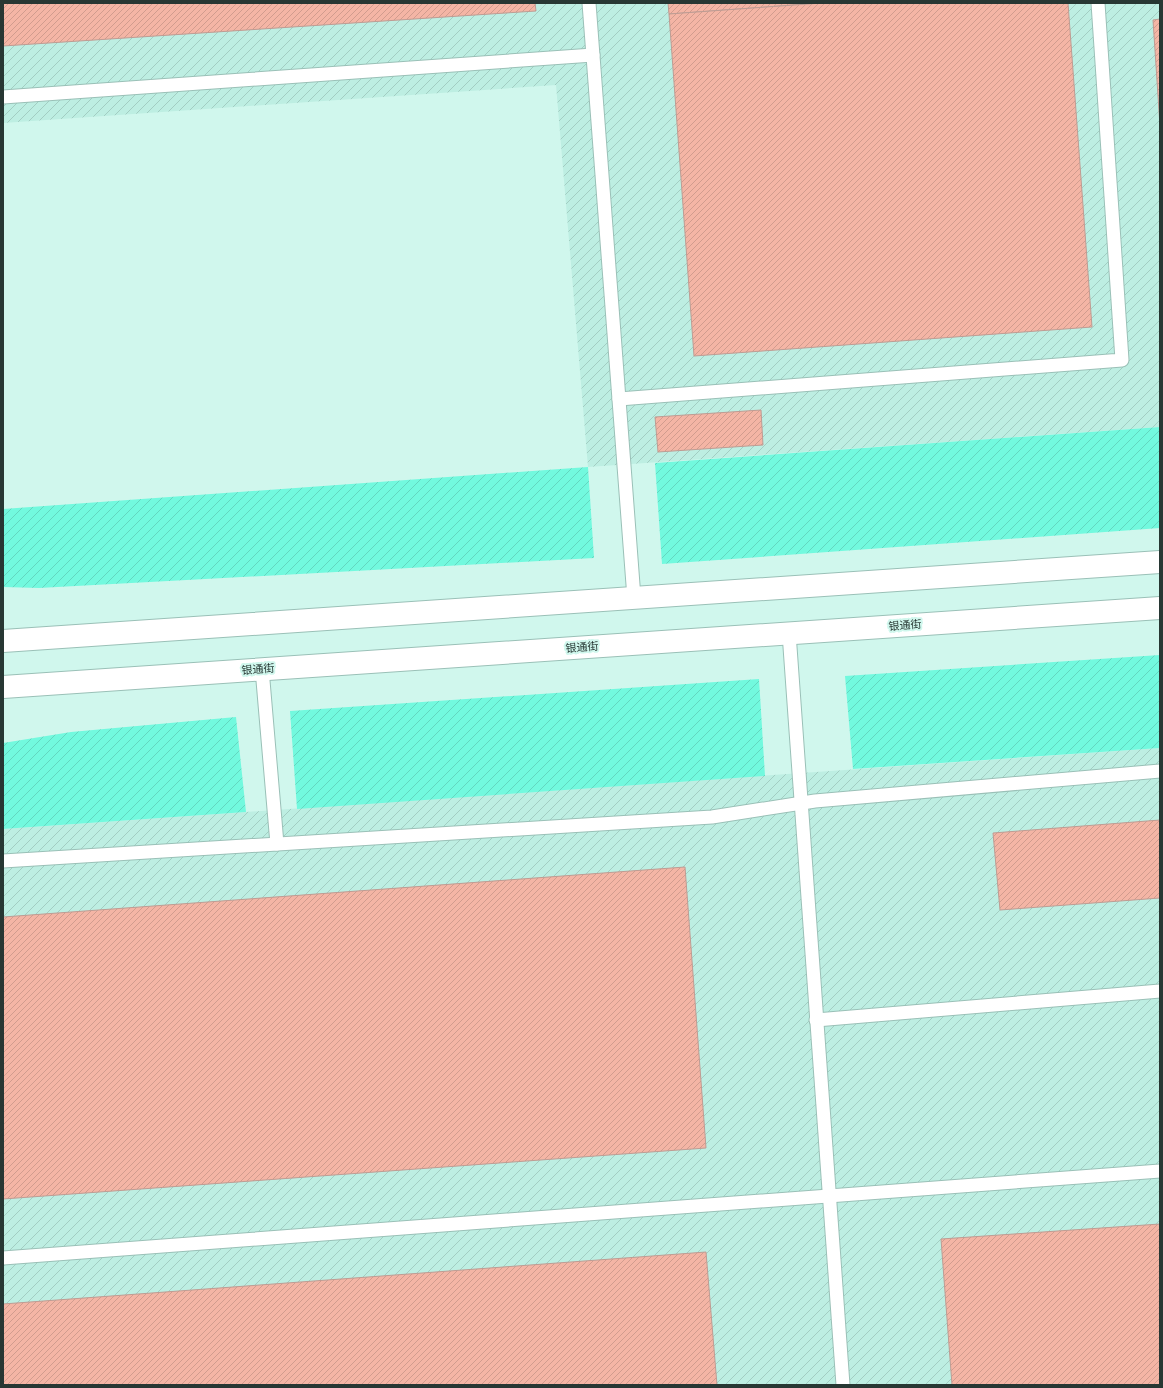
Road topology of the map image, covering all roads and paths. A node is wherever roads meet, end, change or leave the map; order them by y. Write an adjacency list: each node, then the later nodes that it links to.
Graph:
1 (589, 3): 3 (lane)
2 (1098, 3): 5 (lane)
3 (593, 55): 4 (lane); 5 (lane)
4 (3, 97)
5 (619, 399): 7 (lane)
6 (1160, 562): 7 (street)
7 (634, 598): 10 (street)
8 (1160, 608): 9 (street, 银通街)
9 (789, 633): 11 (street, 银通街); 14 (lane)
10 (3, 641)
11 (262, 669): 12 (street, 银通街); 15 (lane)
12 (3, 687)
13 (1160, 771): 14 (lane)
14 (801, 803): 15 (lane); 18 (lane)
15 (277, 844): 16 (lane)
16 (3, 861)
17 (1160, 991): 18 (lane)
18 (816, 1020): 20 (lane)
19 (1160, 1171): 20 (lane)
20 (829, 1196): 21 (lane); 22 (lane)
21 (3, 1258)
22 (843, 1385)

